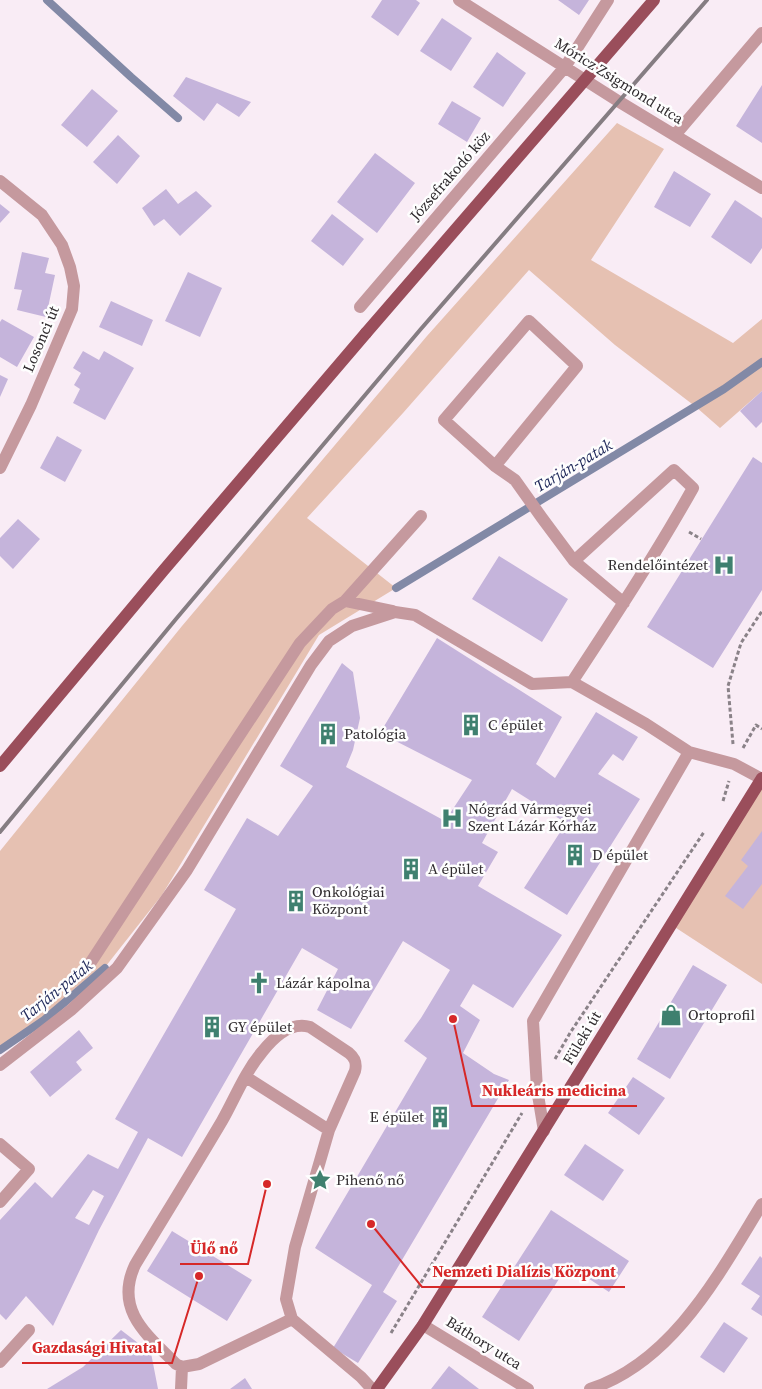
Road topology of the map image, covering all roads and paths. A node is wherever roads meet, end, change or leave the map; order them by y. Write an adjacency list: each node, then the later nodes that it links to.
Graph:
1 (459, 0): 5 (street, Móricz Zsigmond utca)
2 (608, 0): 5 (street, Józsefrakodó köz)
3 (654, 0): 22 (main road, bridge)
4 (762, 33): 6 (street)
5 (565, 67): 6 (street, Móricz Zsigmond utca); 9 (street, Józsefrakodó köz)
6 (675, 136): 8 (street, Móricz Zsigmond utca)
7 (0, 181): 11 (street, Losonci út)
8 (762, 188)
9 (360, 307)
10 (495, 466): 10 (street); 13 (street)
11 (0, 468)
12 (421, 516): 14 (street)
13 (574, 560): 15 (street); 15 (street)
14 (345, 601): 17 (street); 26 (street)
15 (624, 603): 18 (street)
16 (762, 611): 21 (path)
17 (395, 612): 18 (street); 27 (street)
18 (572, 682): 20 (street)
19 (762, 730): 21 (path)
20 (689, 752): 21 (street); 29 (street)
21 (734, 764): 23 (street); 24 (path)
22 (0, 766)
23 (762, 778): 31 (main road, Füleki út)
24 (722, 804)
25 (705, 830): 29 (path)
26 (91, 962)
27 (0, 1065)
28 (246, 1077): 30 (street); 30 (street); 40 (street)
29 (538, 1089): 31 (street); 37 (path)
30 (329, 1130): 35 (street)
31 (544, 1131): 36 (main road, Füleki út)
32 (0, 1144): 33 (street)
33 (0, 1202)
34 (762, 1204): 45 (street)
35 (292, 1319): 40 (street); 42 (street)
36 (423, 1324): 43 (main road, Füleki út); 44 (street, Báthory utca)
37 (396, 1325)
38 (29, 1330): 39 (street)
39 (0, 1362)
40 (182, 1367): 41 (street)
41 (181, 1389)
42 (372, 1389)
43 (377, 1389)
44 (528, 1389)
45 (590, 1389)

